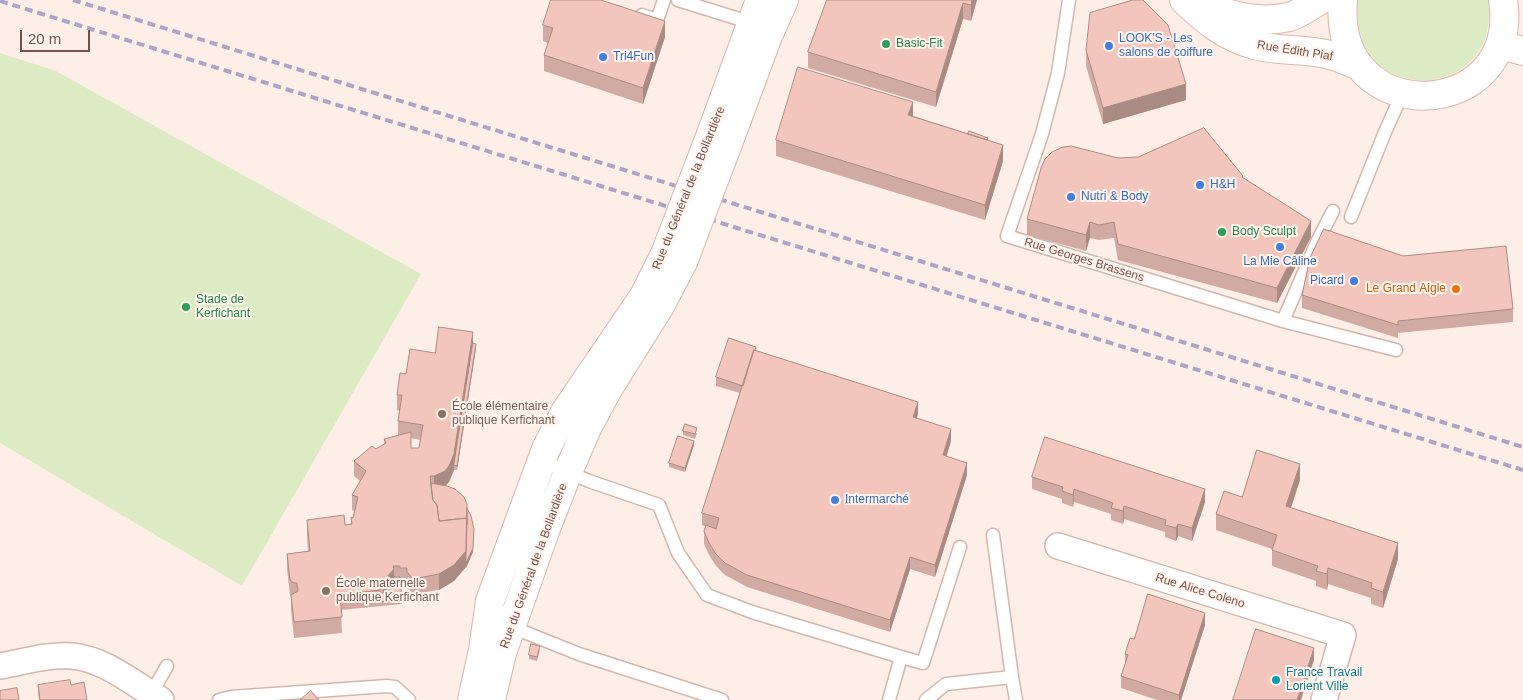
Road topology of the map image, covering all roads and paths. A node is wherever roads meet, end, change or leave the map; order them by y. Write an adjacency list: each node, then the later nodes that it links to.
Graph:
1 (664, 0): 11 (lane)
2 (678, 0): 12 (lane)
3 (776, 0): 12 (lane)
4 (784, 0): 12 (main road, Rue du Général de la Bollardière)
5 (1184, 0): 14 (main road, Rue Édith Piaf)
6 (1194, 0): 7 (main road, Rue Édith Piaf)
7 (1320, 0)
8 (1342, 0): 14 (main road)
9 (1504, 0): 13 (main road)
10 (1069, 3): 19 (lane, Rue Georges Brassens)
11 (631, 11)
12 (760, 20): 18 (main road, Rue du Général de la Bollardière, bridge)
13 (1511, 48): 15 (main road)
14 (1359, 66): 15 (main road)
15 (1402, 94): 17 (lane)
16 (1333, 211): 19 (lane)
17 (1351, 216)
18 (674, 258): 21 (main road, Rue du Général de la Bollardière); 22 (main road, Rue du Général de la Bollardière)
19 (1283, 321): 20 (lane, Rue Georges Brassens)
20 (1396, 350)
21 (541, 461): 22 (lane); 26 (main road, Rue du Général de la Bollardière)
22 (568, 472): 26 (main road, Rue du Général de la Bollardière); 27 (lane)
23 (992, 534): 30 (lane)
24 (1058, 546): 40 (street, Rue Alice Coleno)
25 (960, 547): 27 (lane)
26 (499, 623): 34 (main road, Rue du Général de la Bollardière); 35 (main road, Rue du Général de la Bollardière); 36 (lane)
27 (901, 657): 37 (lane)
28 (0, 666): 31 (street)
29 (167, 666): 31 (lane)
30 (1012, 677): 38 (lane); 39 (lane)
31 (145, 695)
32 (219, 700): 33 (lane)
33 (409, 700)
34 (472, 700)
35 (491, 700)
36 (722, 700)
37 (889, 700)
38 (926, 700)
39 (1016, 700)
40 (1324, 700)

